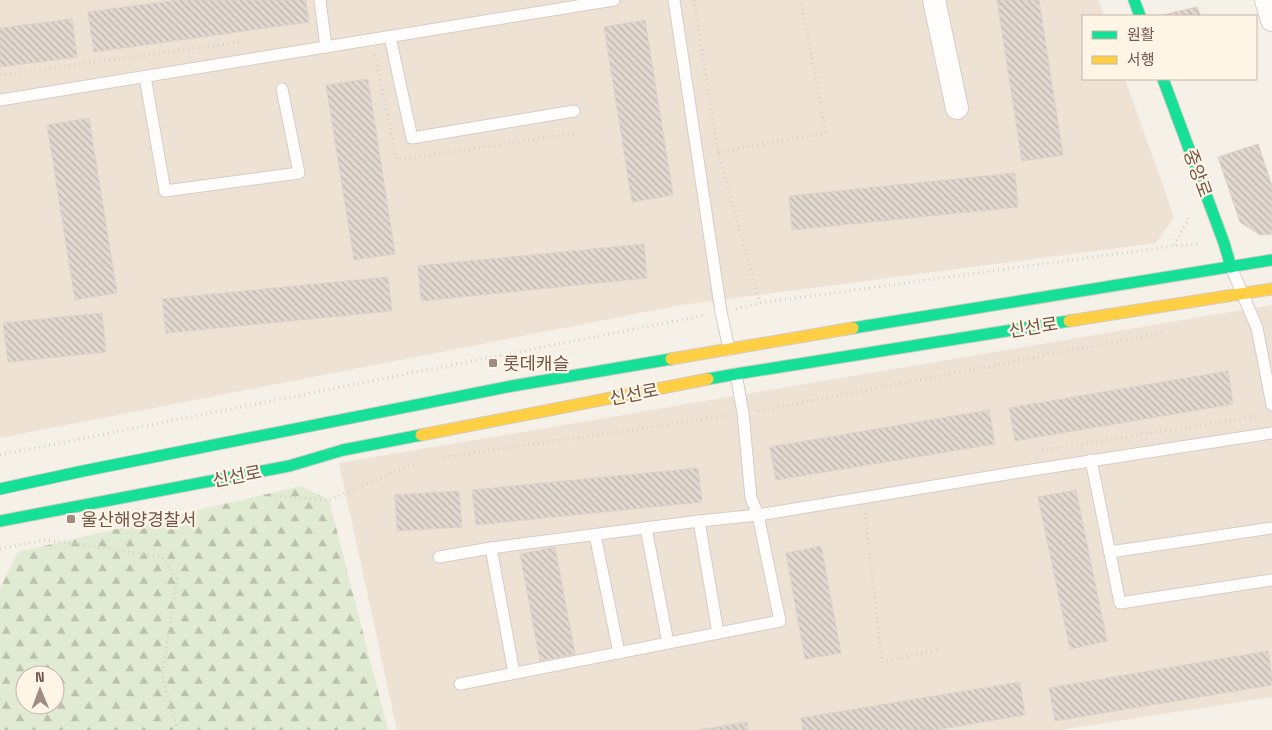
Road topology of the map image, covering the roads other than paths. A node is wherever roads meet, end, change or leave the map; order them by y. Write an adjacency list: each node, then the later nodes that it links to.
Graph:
1 (320, 0): 10 (lane)
2 (614, 0): 9 (lane)
3 (674, 0): 21 (lane)
4 (934, 0): 15 (street)
5 (1134, 0): 7 (main road)
6 (1266, 0): 8 (street)
7 (1140, 15)
8 (1272, 20)
9 (390, 37): 10 (lane); 16 (lane)
10 (326, 47): 11 (lane)
11 (145, 77): 13 (lane); 14 (lane)
12 (1163, 80): 18 (main road, 중앙로)
13 (282, 89)
14 (0, 100)
15 (957, 108)
16 (574, 111)
17 (1272, 260): 18 (main road, 신선로)
18 (1231, 267): 20 (lane); 21 (main road, 신선로)
19 (1272, 289): 20 (main road, 신선로)
20 (1242, 293): 21 (main road, 신선로); 22 (lane)
21 (732, 362): 25 (main road, 신선로); 27 (lane); 29 (main road, 신선로)
22 (1272, 405)
23 (1272, 433): 24 (lane)
24 (1091, 460): 27 (lane); 34 (lane)
25 (26, 483): 26 (main road, 신선로); 29 (street)
26 (0, 488)
27 (758, 515): 28 (lane); 37 (lane)
28 (698, 521): 30 (lane); 37 (lane)
29 (2, 524)
30 (646, 528): 32 (lane); 38 (lane)
31 (1272, 528): 34 (lane)
32 (595, 535): 33 (lane); 39 (lane)
33 (491, 548): 35 (lane); 40 (lane)
34 (1110, 552): 36 (lane)
35 (439, 557)
36 (1271, 582)
37 (718, 633): 38 (lane)
38 (668, 643): 39 (lane)
39 (618, 653): 40 (lane)
40 (514, 673): 41 (lane)
41 (460, 684)

